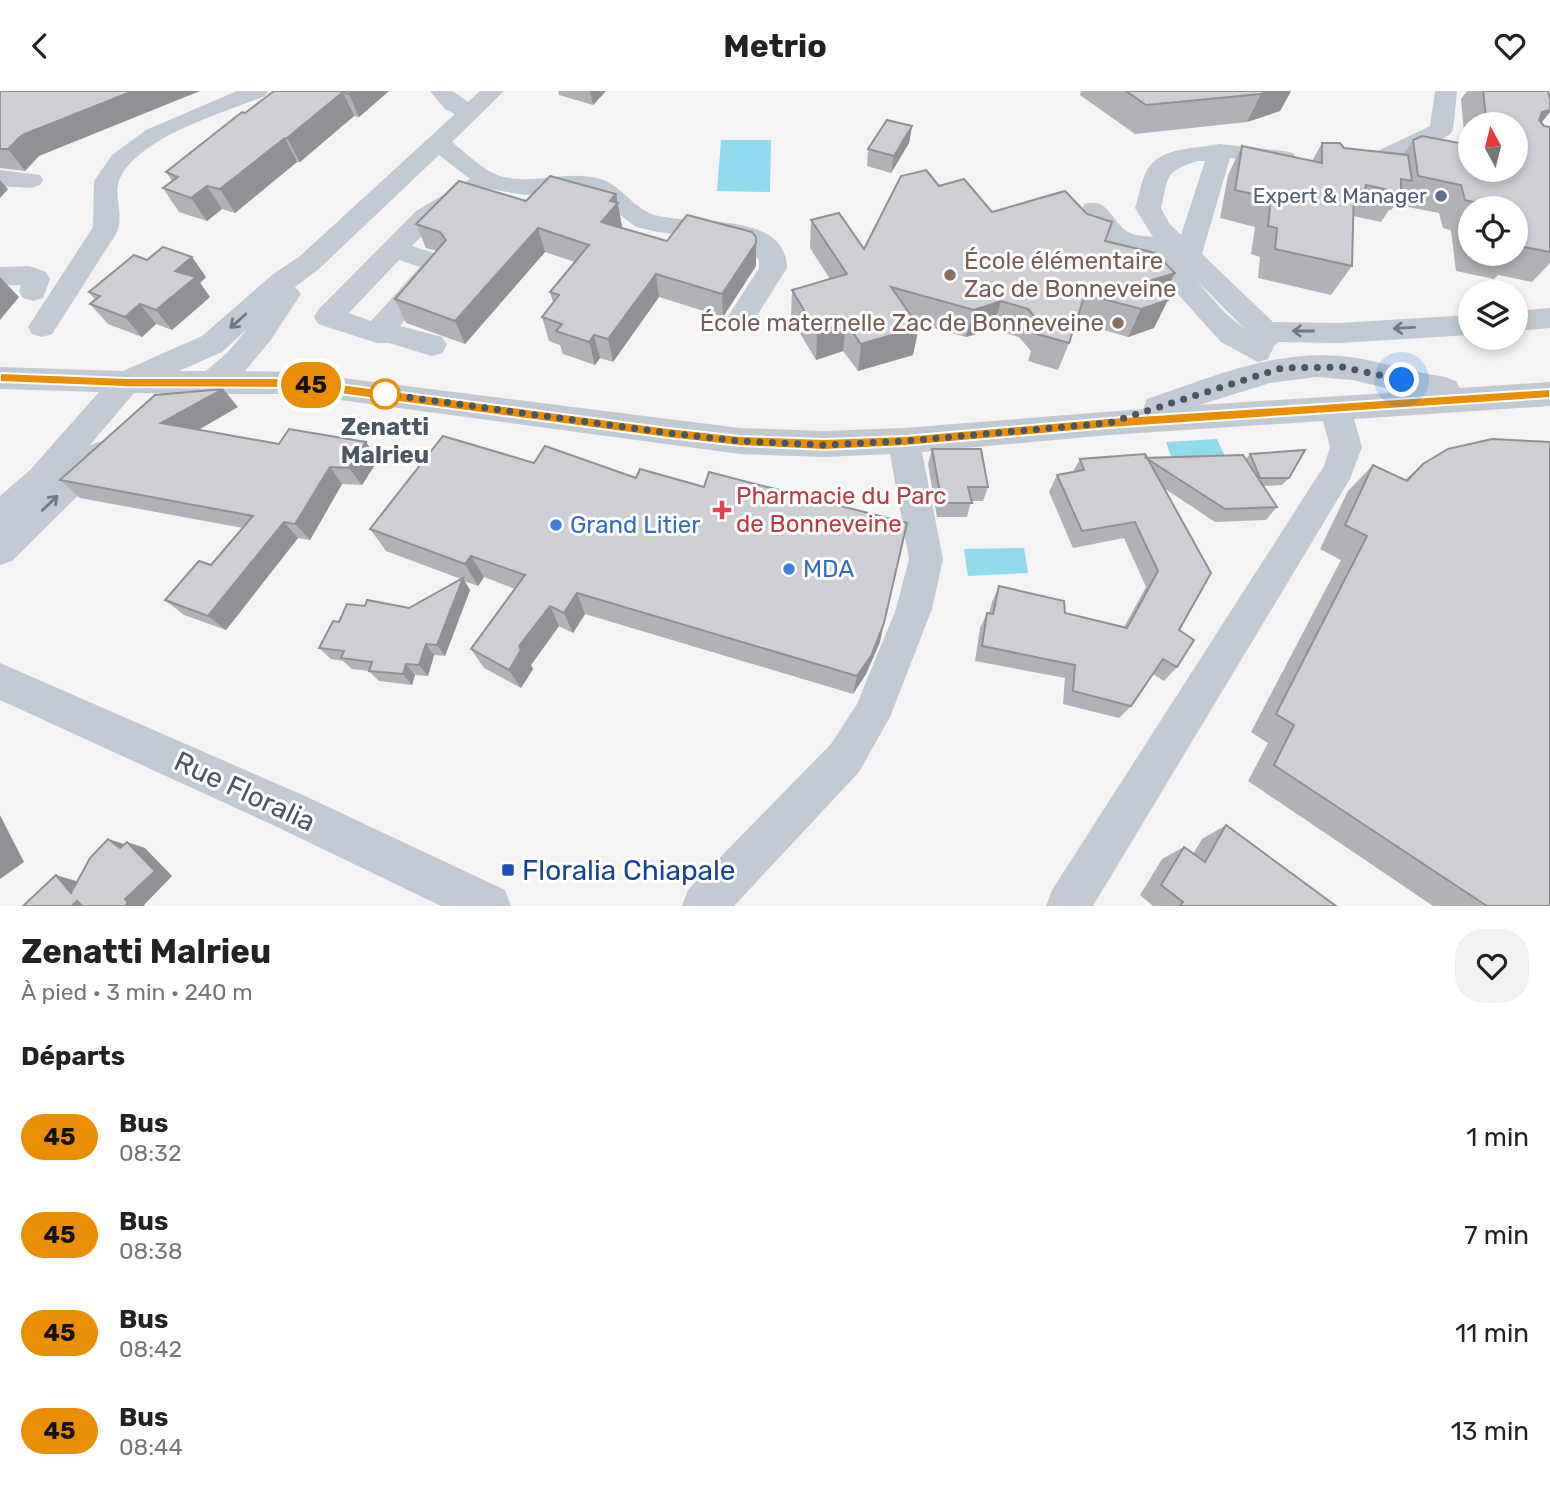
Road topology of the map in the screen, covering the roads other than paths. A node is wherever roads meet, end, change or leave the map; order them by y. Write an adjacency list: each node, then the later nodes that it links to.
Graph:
1 (257, 91): 23 (street)
2 (441, 91): 5 (street)
3 (493, 91): 5 (street)
4 (1446, 91): 9 (street)
5 (470, 112): 6 (street)
6 (437, 142): 12 (street); 16 (street)
7 (1220, 152): 8 (street); 15 (street); 15 (street)
8 (1304, 162)
9 (1336, 169)
10 (0, 178): 11 (street)
11 (31, 180)
12 (487, 180): 14 (street); 19 (street)
13 (1094, 210): 27 (street)
14 (393, 250): 24 (street); 24 (street)
15 (1188, 256): 27 (street)
16 (310, 261): 30 (street, one-way to 30); 31 (street)
17 (0, 276): 18 (street)
18 (33, 292)
19 (741, 317)
20 (1550, 318): 21 (street)
21 (1528, 320)
22 (1458, 326): 25 (street, one-way to 25)
23 (42, 327)
24 (377, 333): 26 (street)
25 (1339, 333): 27 (street, one-way to 27); 28 (street)
26 (432, 345)
27 (1262, 351): 28 (street); 34 (street); 36 (street)
28 (1378, 374): 33 (street); 34 (street)
29 (0, 378): 30 (street)
30 (126, 382): 31 (street); 39 (street)
31 (213, 383): 35 (street); 38 (street)
32 (1550, 394): 33 (street)
33 (1510, 397): 34 (street)
34 (1336, 407): 36 (street); 44 (street)
35 (148, 412)
36 (1109, 423): 38 (street)
37 (117, 438): 40 (street, one-way to 37)
38 (905, 441): 43 (street)
39 (0, 517)
40 (0, 550)
41 (0, 681): 42 (street, Rue Floralia)
42 (489, 906)
43 (704, 906)
44 (1068, 906)

